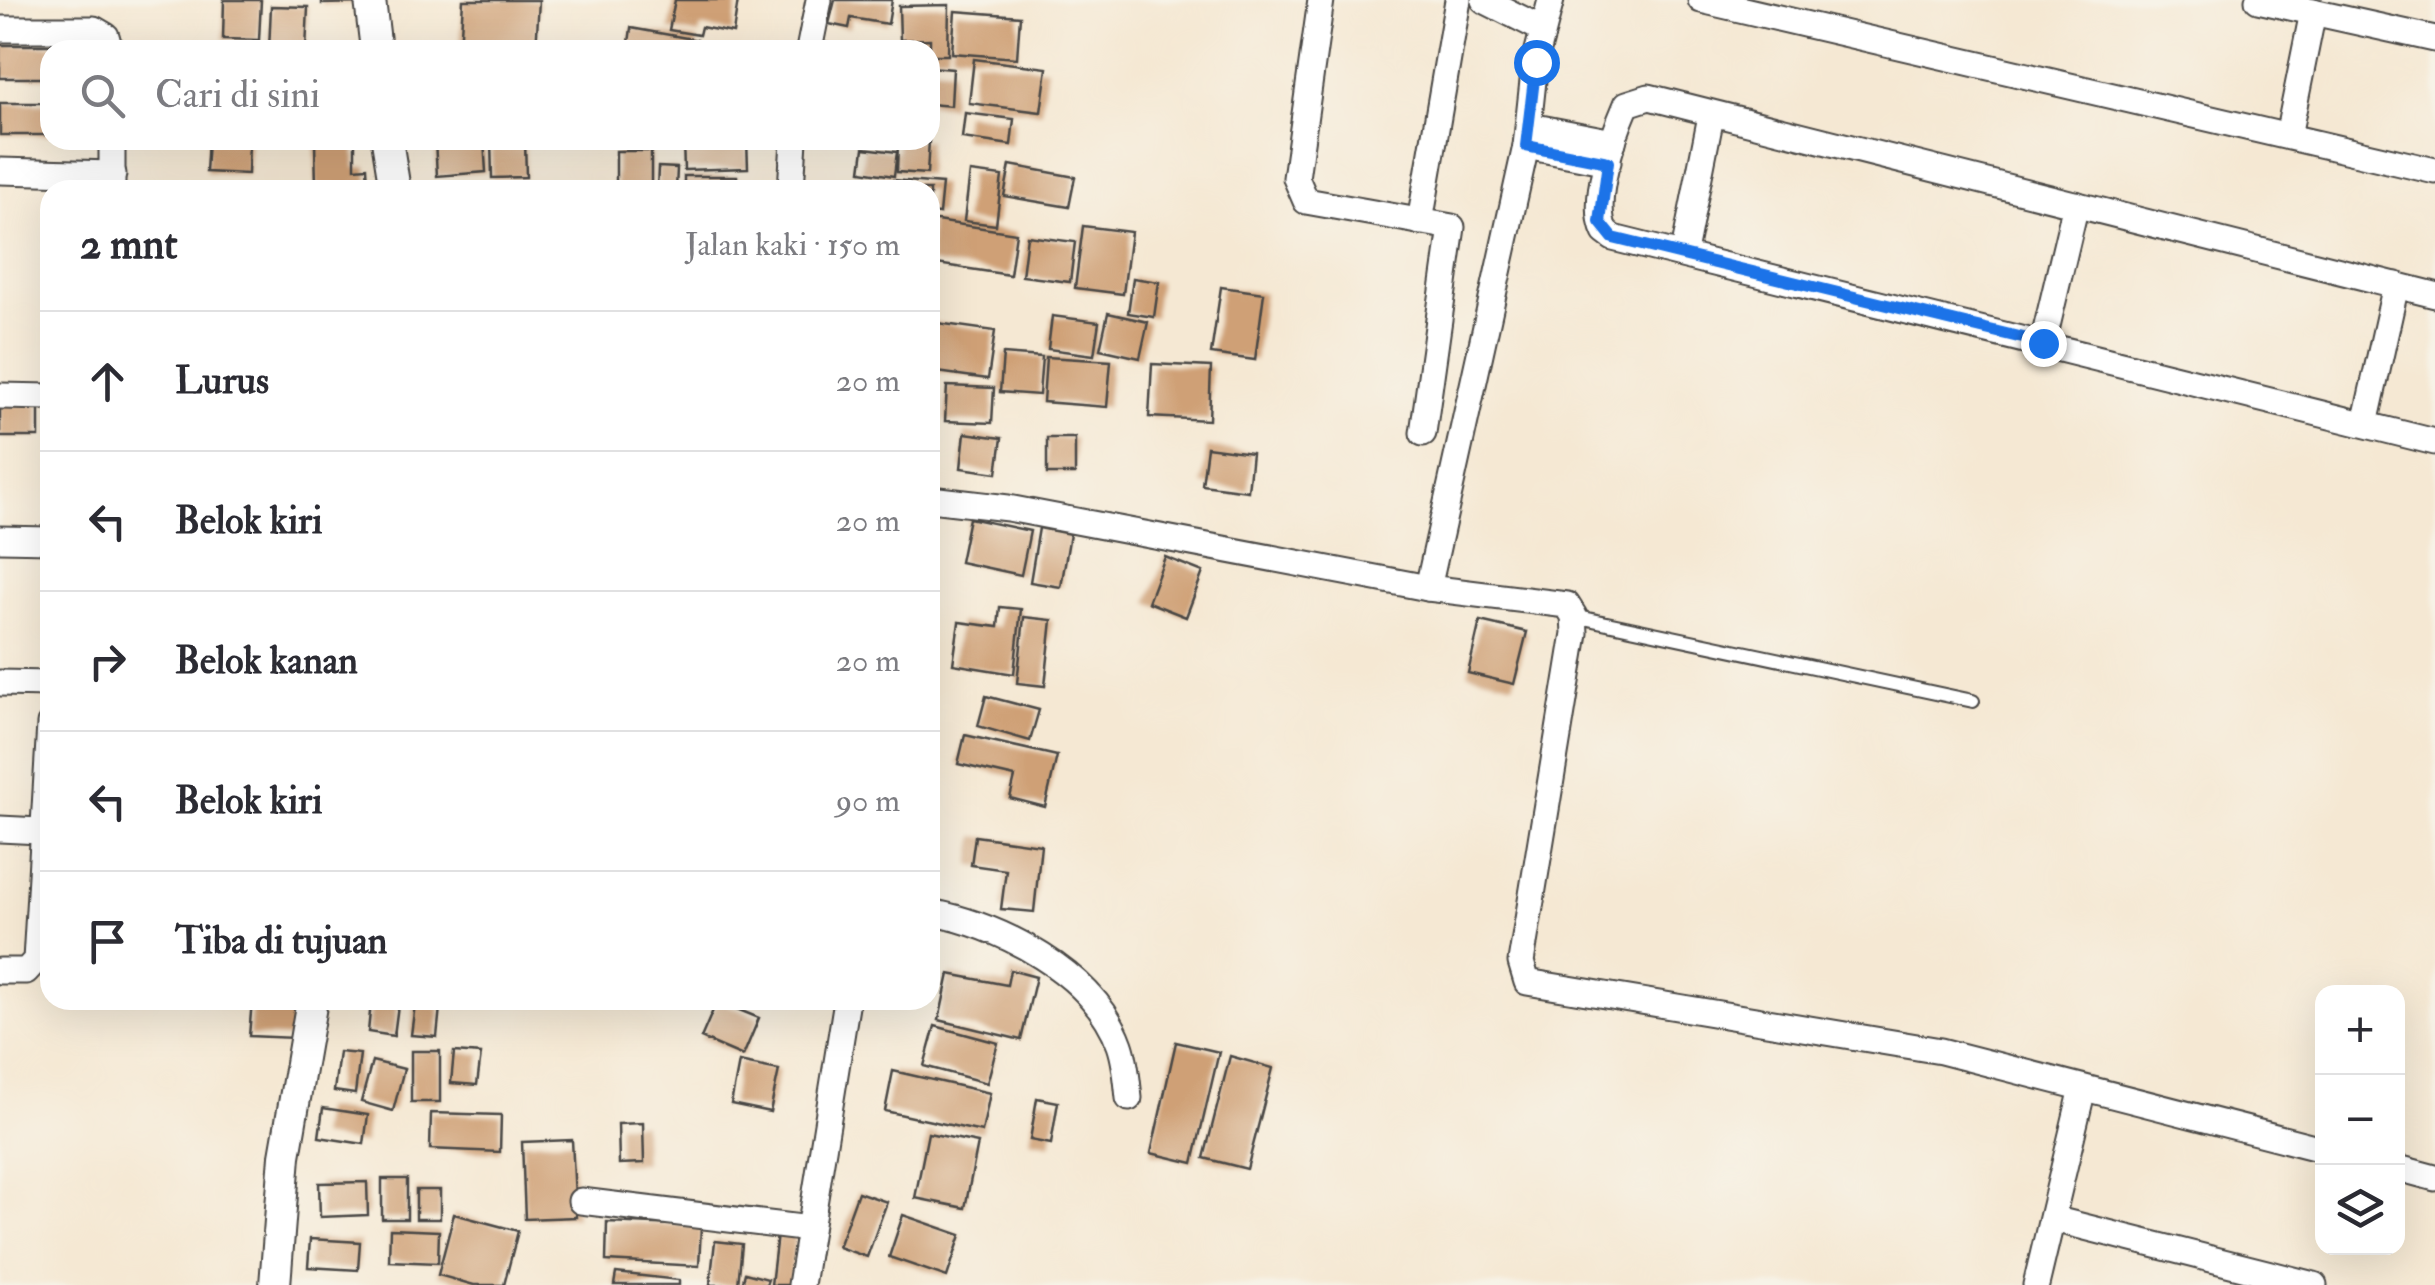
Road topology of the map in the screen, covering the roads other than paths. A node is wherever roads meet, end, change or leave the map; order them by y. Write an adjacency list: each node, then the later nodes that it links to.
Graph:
1 (370, 0): 14 (street)
2 (819, 0): 15 (street)
3 (1322, 0): 30 (street)
4 (1458, 0): 30 (street)
5 (1484, 0): 10 (street)
6 (1551, 0): 10 (street)
7 (1701, 0): 18 (street)
8 (2258, 0): 9 (street)
9 (2313, 12): 12 (street); 18 (street)
10 (1542, 29): 17 (street)
11 (0, 30): 13 (street)
12 (2435, 39)
13 (107, 40)
14 (375, 40)
15 (810, 40)
16 (1711, 116): 22 (street); 29 (street); 31 (street)
17 (1528, 136): 22 (street); 43 (street)
18 (2288, 136): 24 (street)
19 (112, 150): 26 (street)
20 (389, 150): 27 (street)
21 (793, 150): 28 (street)
22 (1610, 152): 31 (street)
23 (0, 171): 25 (street)
24 (2435, 171)
25 (92, 180)
26 (112, 180)
27 (394, 180)
28 (792, 180)
29 (2076, 204): 32 (street); 34 (street)
30 (1420, 222): 38 (street)
31 (1684, 252): 34 (street)
32 (2396, 285): 33 (street); 37 (street)
33 (2435, 295)
34 (2043, 343): 37 (street)
35 (0, 396): 36 (street)
36 (40, 397)
37 (2365, 424): 39 (street)
38 (1423, 433)
39 (2435, 442)
40 (940, 501): 43 (street)
41 (0, 539): 42 (street)
42 (40, 540)
43 (1428, 588): 44 (street)
44 (1574, 616): 47 (lane); 54 (street)
45 (0, 683): 46 (street)
46 (40, 684)
47 (1973, 701)
48 (0, 829): 49 (street)
49 (40, 830): 51 (street)
50 (940, 916): 55 (street)
51 (0, 971)
52 (310, 1010): 62 (street)
53 (844, 1010): 61 (street)
54 (2083, 1088): 56 (street); 60 (street)
55 (1129, 1098)
56 (2315, 1147)
57 (2405, 1170): 58 (street)
58 (2435, 1178)
59 (581, 1202): 61 (street)
60 (2053, 1219): 64 (street); 65 (street)
61 (810, 1229): 63 (street)
62 (275, 1285)
63 (801, 1285)
64 (2036, 1285)
65 (2314, 1285)

